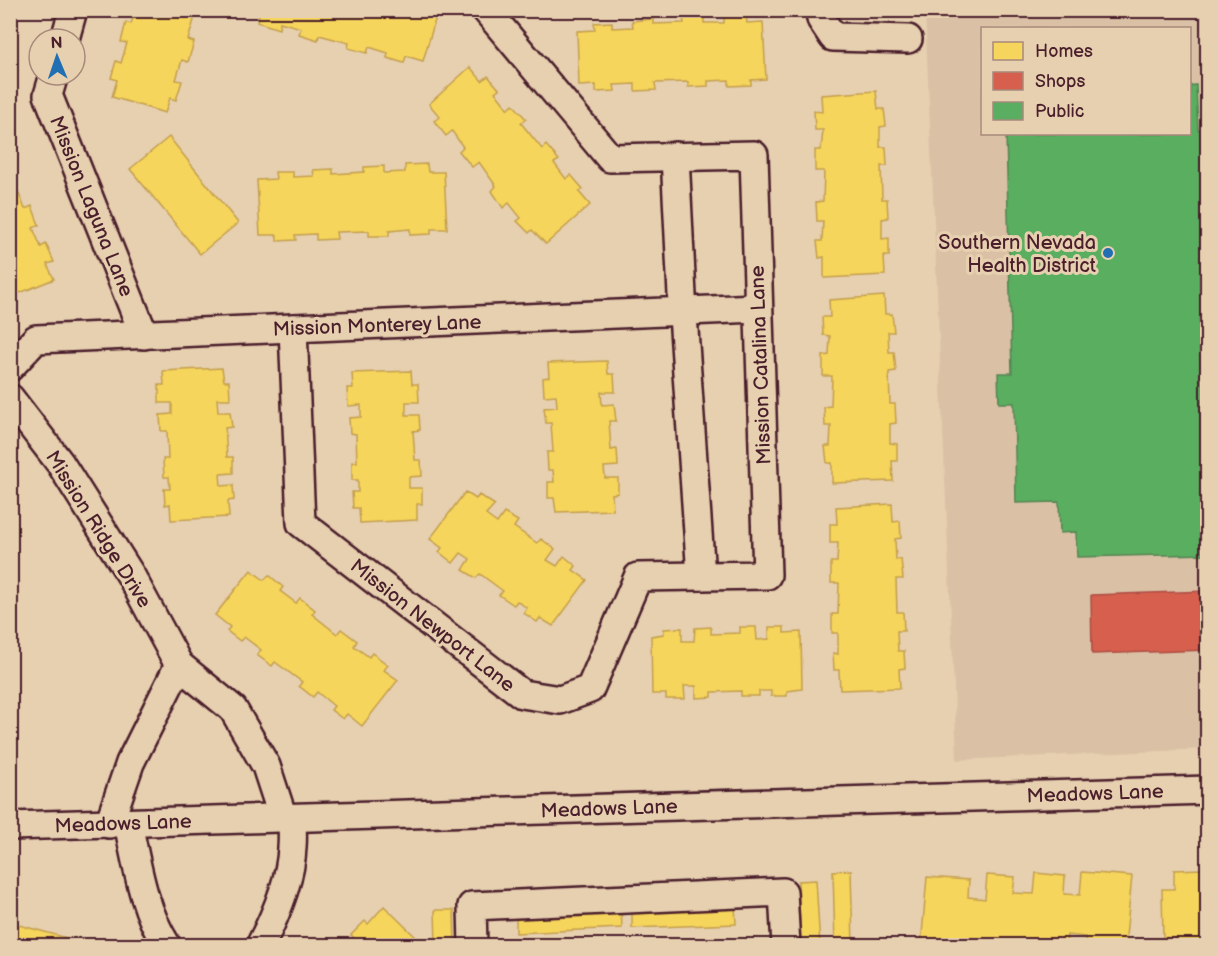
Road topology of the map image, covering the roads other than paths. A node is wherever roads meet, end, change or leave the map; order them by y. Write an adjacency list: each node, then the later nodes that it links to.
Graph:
1 (73, 10): 4 (street)
2 (486, 10): 7 (street)
3 (820, 10): 5 (street)
4 (68, 27)
5 (908, 39)
6 (50, 87): 11 (street, Mission Laguna Lane)
7 (675, 156): 8 (street, Mission Catalina Lane); 9 (street)
8 (757, 308): 9 (street, Mission Monterey Lane); 14 (street, Mission Catalina Lane)
9 (683, 312): 10 (street, Mission Monterey Lane); 15 (street)
10 (293, 328): 11 (street, Mission Monterey Lane); 15 (street, Mission Newport Lane)
11 (144, 335): 12 (street, Mission Monterey Lane)
12 (10, 367)
13 (10, 398): 16 (street, Mission Ridge Drive)
14 (767, 575): 15 (street, Mission Newport Lane)
15 (701, 576)
16 (179, 665): 18 (street, Mission Ridge Drive); 19 (street)
17 (1208, 790): 18 (street, Meadows Lane)
18 (287, 818): 19 (street, Meadows Lane); 22 (street, Mission Ridge Drive)
19 (119, 823): 20 (street, Meadows Lane); 21 (street)
20 (10, 826)
21 (167, 945)
22 (260, 945)
23 (473, 945): 24 (street)
24 (786, 945)

